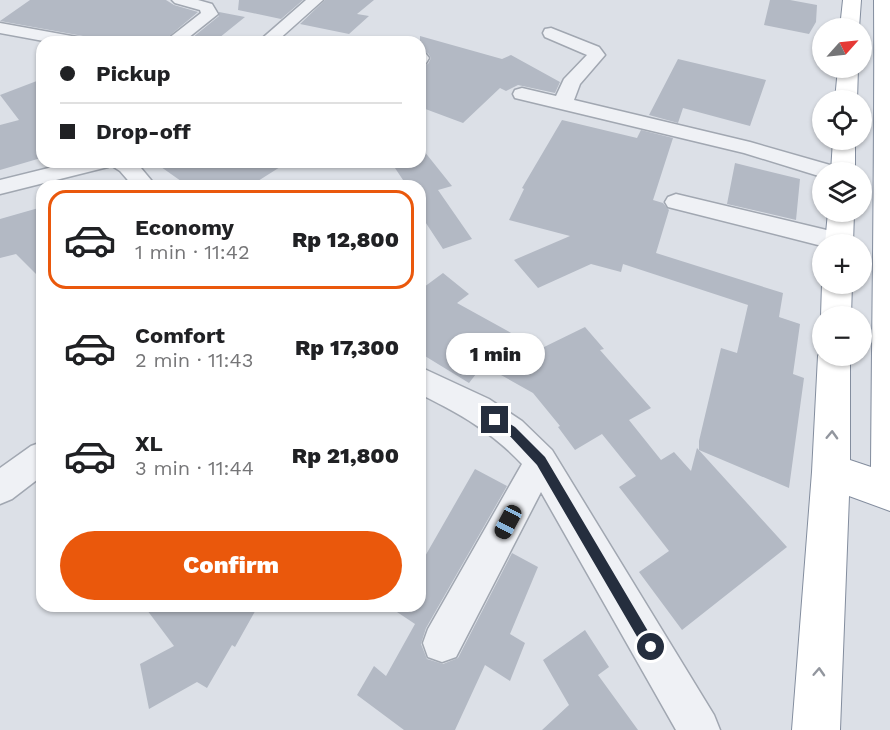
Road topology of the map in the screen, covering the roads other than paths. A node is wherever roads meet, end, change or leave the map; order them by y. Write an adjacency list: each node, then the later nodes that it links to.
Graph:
1 (180, 0): 9 (street)
2 (315, 0): 10 (street)
3 (852, 0): 5 (highway)
4 (883, 0): 11 (highway)
5 (851, 18)
6 (0, 28): 8 (street)
7 (551, 33): 13 (street)
8 (44, 36)
9 (180, 36)
10 (278, 36)
11 (888, 56): 14 (highway)
12 (522, 94): 13 (street)
13 (562, 104): 15 (street)
14 (889, 161): 22 (highway)
15 (812, 167)
16 (76, 168): 19 (street)
17 (130, 168): 18 (street)
18 (140, 180)
19 (0, 187)
20 (676, 202): 21 (street)
21 (812, 236)
22 (888, 247): 27 (highway)
23 (834, 366): 28 (highway, one-way to 23)
24 (426, 383): 25 (street)
25 (541, 461): 31 (street); 32 (street)
26 (36, 468): 29 (street)
27 (890, 470)
28 (831, 472): 30 (highway); 33 (highway, one-way to 28)
29 (0, 488)
30 (890, 492)
31 (442, 643)
32 (699, 730)
33 (816, 730)

